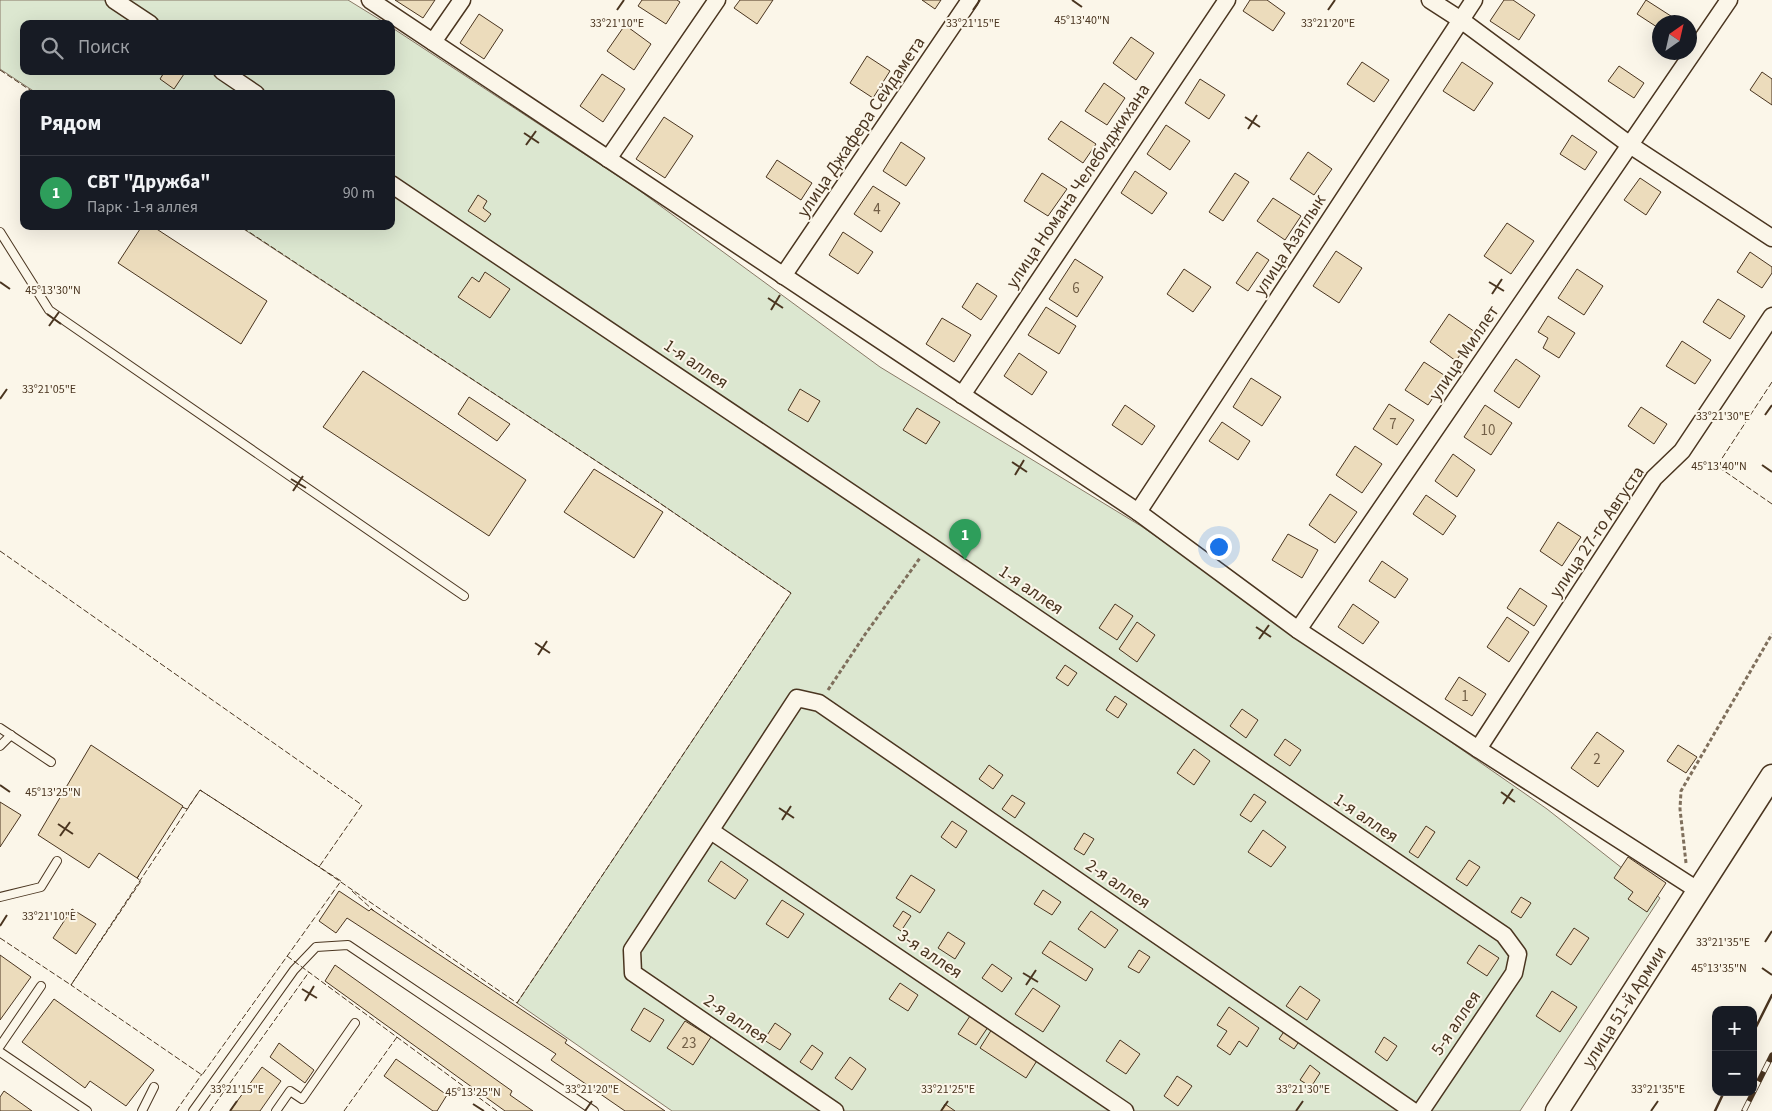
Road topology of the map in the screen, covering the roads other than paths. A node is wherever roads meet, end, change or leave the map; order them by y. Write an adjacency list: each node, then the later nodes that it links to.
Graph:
1 (114, 0): 10 (street)
2 (370, 0): 12 (street)
3 (462, 0): 12 (street)
4 (716, 0): 16 (street)
5 (970, 0): 20 (street, улица Джафера Сейдамета)
6 (1227, 0): 22 (street, улица Номана Челебиджихана)
7 (1430, 0): 11 (street)
8 (1474, 0): 11 (street, улица Азатлык)
9 (1730, 0): 15 (street, улица Миллет)
10 (144, 20)
11 (1460, 20): 15 (street); 23 (street, улица Азатлык)
12 (433, 42): 16 (street)
13 (228, 75): 14 (street)
14 (250, 90)
15 (1630, 145): 19 (street); 25 (street, улица Миллет)
16 (608, 159): 20 (street)
17 (395, 187): 36 (street, 1-я аллея)
18 (0, 232): 24 (lane)
19 (1772, 238)
20 (783, 276): 22 (street)
21 (1772, 316): 29 (street, улица 27-го Августа)
22 (962, 395): 23 (street)
23 (1138, 512): 25 (street)
24 (464, 596)
25 (1298, 630): 29 (street)
26 (0, 728): 27 (lane)
27 (11, 735): 28 (lane); 30 (lane)
28 (0, 746)
29 (1478, 749): 34 (street)
30 (51, 762)
31 (1772, 776): 34 (main road, улица 51-й Армии)
32 (712, 831): 47 (street, 2-я аллея); 48 (street, 3-я аллея); 49 (street, 2-я аллея)
33 (57, 861): 35 (lane)
34 (1699, 891): 51 (main road, улица 51-й Армии)
35 (0, 897)
36 (1518, 954): 50 (street, 5-я аллея)
37 (41, 986): 39 (lane)
38 (355, 1023): 45 (lane)
39 (0, 1046)
40 (0, 1052): 42 (lane)
41 (154, 1087): 43 (lane)
42 (87, 1111)
43 (142, 1111)
44 (193, 1111): 46 (lane)
45 (276, 1111)
46 (594, 1111)
47 (835, 1111)
48 (1125, 1111)
49 (1413, 1111)
50 (1421, 1111)
51 (1557, 1111)

